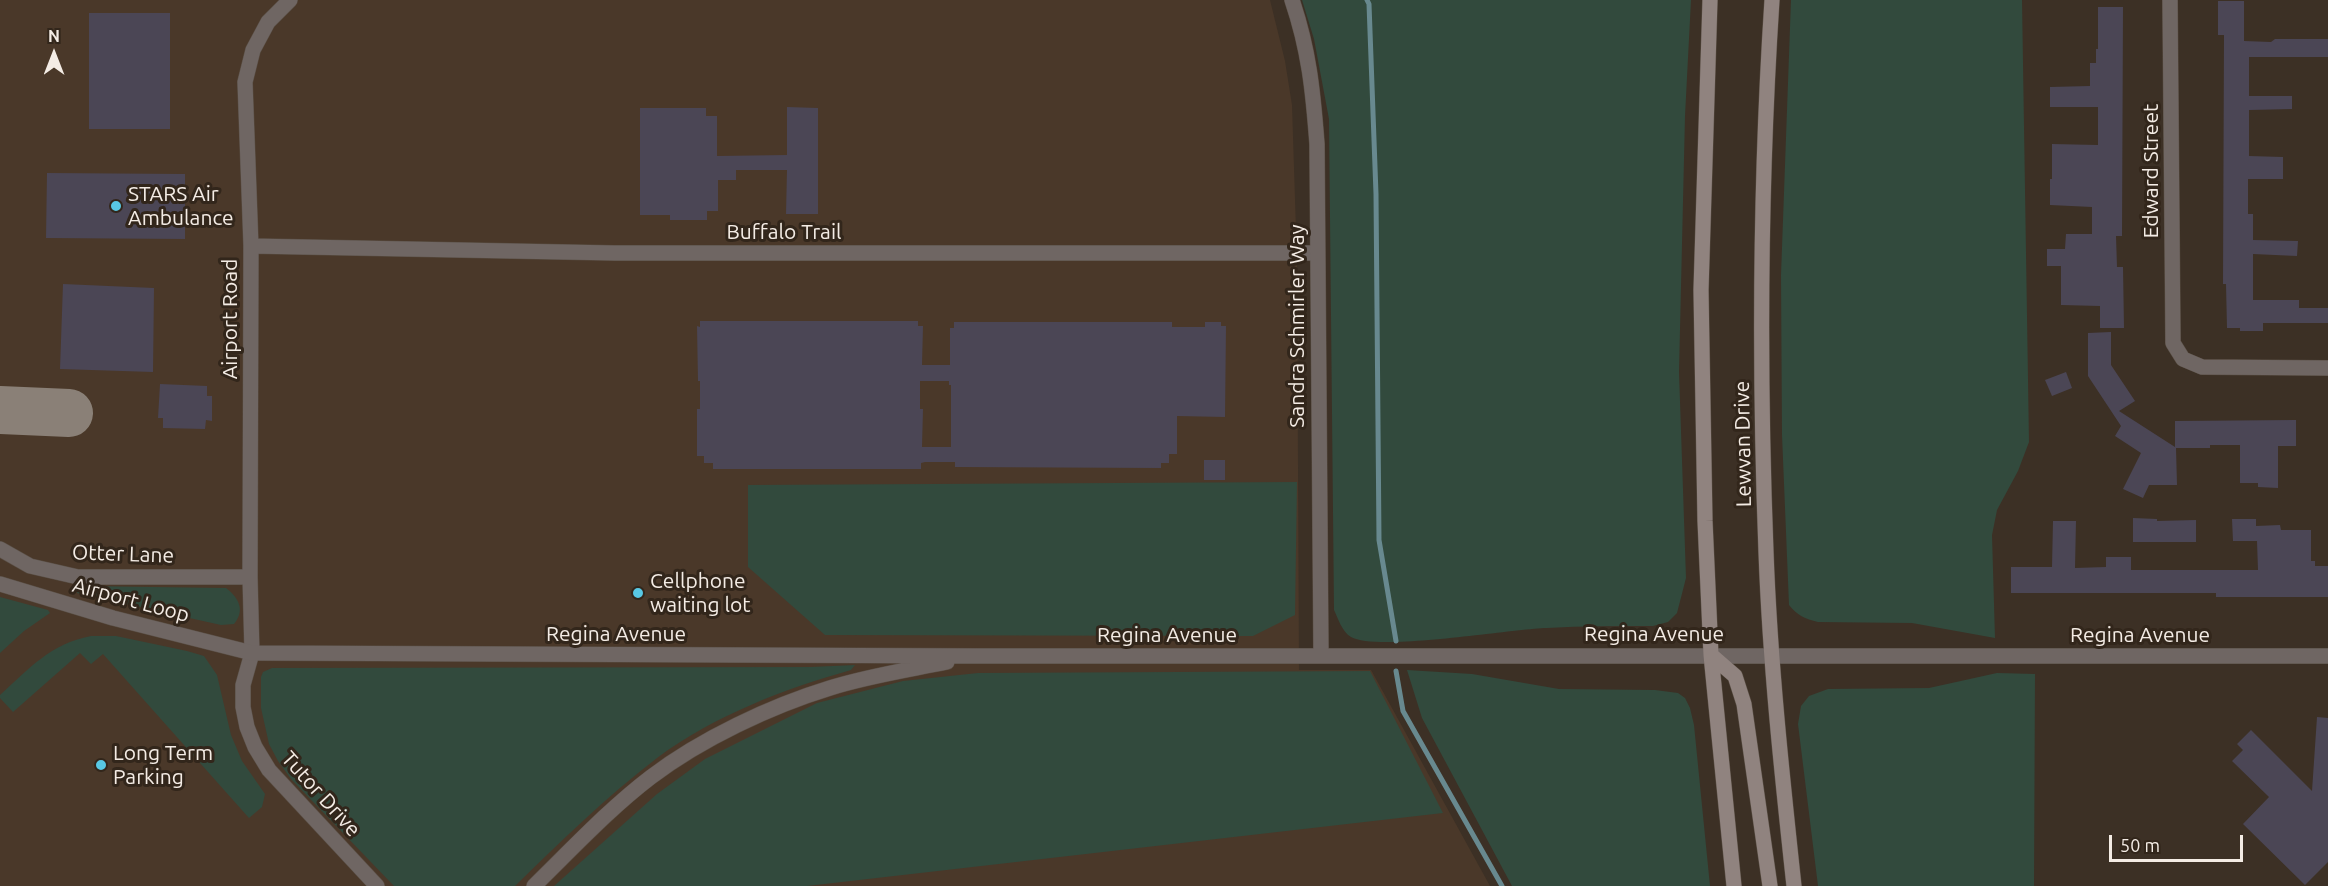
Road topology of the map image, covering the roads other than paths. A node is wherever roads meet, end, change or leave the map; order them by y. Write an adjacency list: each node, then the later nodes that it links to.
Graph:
1 (290, 0): 6 (street, Airport Road)
2 (1292, 0): 7 (street, Sandra Schmirler Way)
3 (1710, 0): 14 (main road, Lewvan Drive)
4 (1772, 0): 15 (main road, Lewvan Drive)
5 (2170, 0): 8 (street, Edward Street)
6 (251, 246): 7 (street, Buffalo Trail); 10 (street, Airport Road)
7 (1317, 254): 13 (street, Sandra Schmirler Way)
8 (2328, 368)
9 (0, 549): 10 (street, Otter Lane)
10 (250, 577): 12 (street, Airport Road)
11 (0, 584): 12 (street, Airport Loop)
12 (252, 653): 16 (street, Regina Avenue); 18 (street, Tutor Drive)
13 (1321, 655): 14 (street, Regina Avenue); 16 (street, Regina Avenue)
14 (1711, 655): 15 (street, Regina Avenue); 20 (main road, Lewvan Drive); 21 (main road)
15 (1772, 655): 17 (street, Regina Avenue); 22 (main road, Lewvan Drive)
16 (979, 656): 19 (street, Regina Avenue)
17 (2328, 656)
18 (377, 886)
19 (534, 886)
20 (1734, 886)
21 (1770, 886)
22 (1794, 886)

